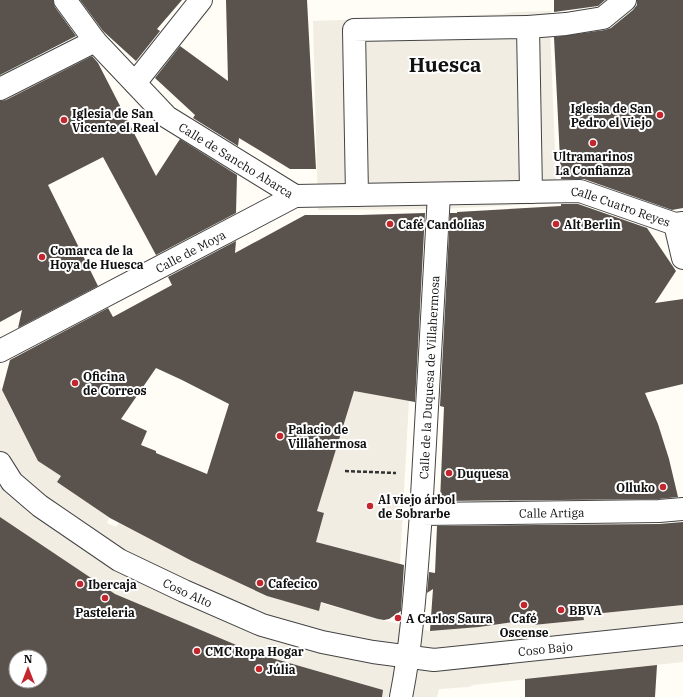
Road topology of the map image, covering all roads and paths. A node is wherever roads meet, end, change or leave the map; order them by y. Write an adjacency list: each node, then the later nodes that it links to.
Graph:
1 (65, 0): 5 (street, Calle de Sancho Abarca)
2 (201, 0): 6 (street)
3 (625, 0): 4 (street)
4 (528, 27): 8 (street); 10 (street)
5 (94, 41): 6 (street, Calle de Sancho Abarca); 7 (street)
6 (135, 83): 11 (street, Calle de Sancho Abarca)
7 (0, 89)
8 (531, 192): 9 (street, Calle Cuatro Reyes); 12 (street, Calle Cuatro Reyes)
9 (440, 194): 10 (street, Calle de Sancho Abarca); 17 (street, Calle de la Duquesa de Villahermosa)
10 (357, 195): 11 (street, Calle de Sancho Abarca)
11 (295, 196): 14 (street, Calle de Moya)
12 (679, 224): 13 (street)
13 (683, 258)
14 (0, 350)
15 (0, 463): 21 (street, Coso Alto)
16 (345, 471): 17 (path)
17 (423, 474): 19 (street, Calle de la Duquesa de Villahermosa)
18 (683, 509): 19 (street, Calle Artiga)
19 (421, 514): 21 (street, Calle de la Duquesa de Villahermosa)
20 (683, 634): 21 (street, Coso Bajo)
21 (408, 657): 22 (street, Calle de la Duquesa de Villahermosa)
22 (401, 697)

